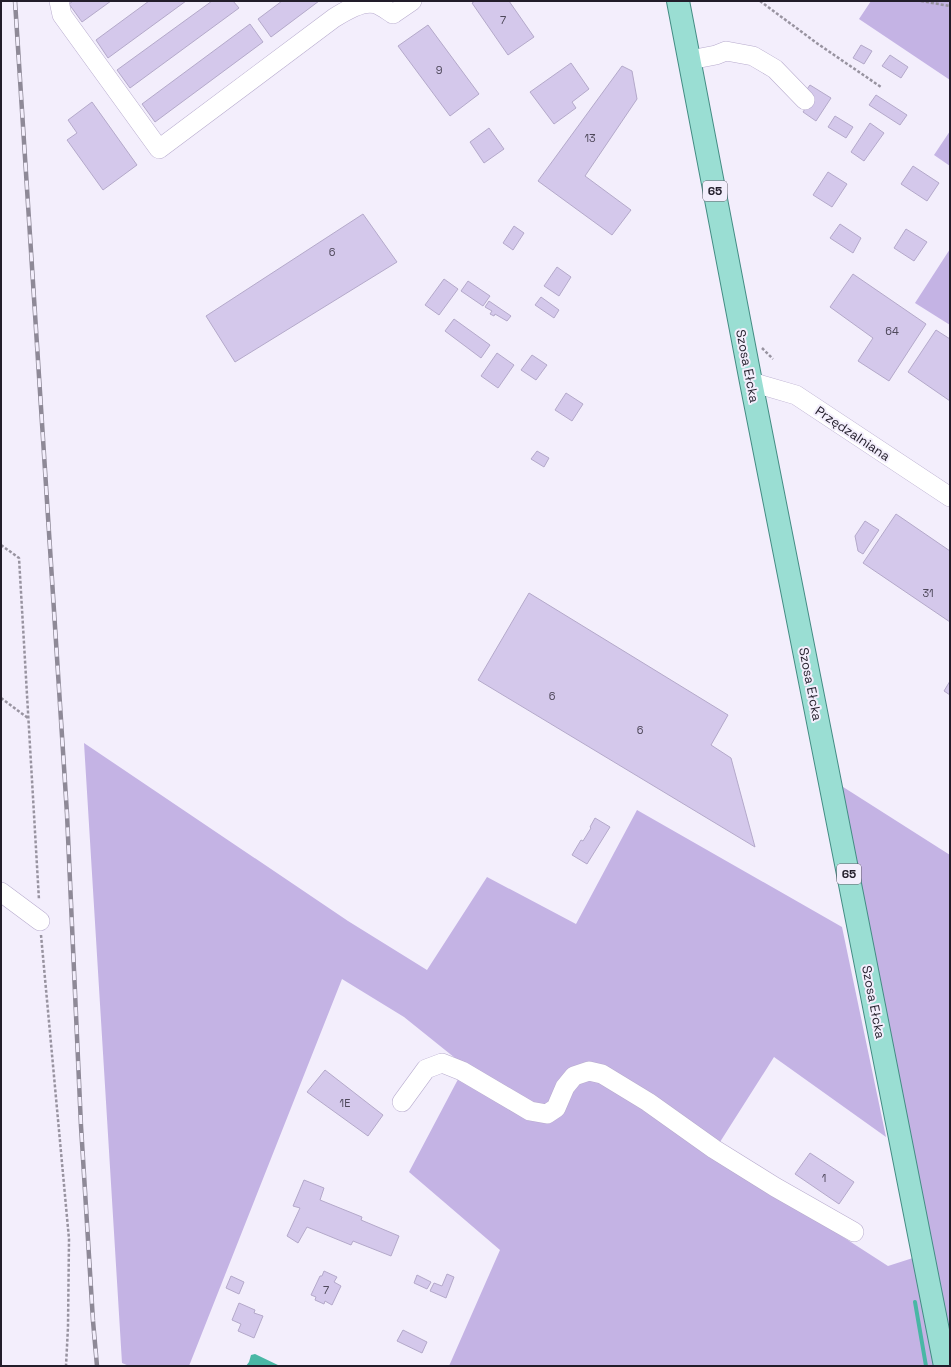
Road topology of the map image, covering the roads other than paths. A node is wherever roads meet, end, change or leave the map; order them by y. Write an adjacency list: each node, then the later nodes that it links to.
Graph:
1 (59, 1): 4 (street)
2 (412, 1): 4 (street)
3 (678, 1): 5 (main road, Szosa Ełcka / 65)
4 (389, 8)
5 (690, 60): 6 (street); 7 (main road, Szosa Ełcka / 65)
6 (805, 100)
7 (751, 382): 8 (street, Przędzalniana); 13 (main road, Szosa Ełcka / 65)
8 (950, 497)
9 (1, 892): 10 (street)
10 (40, 920)
11 (402, 1102): 12 (street)
12 (854, 1232)
13 (945, 1366)

